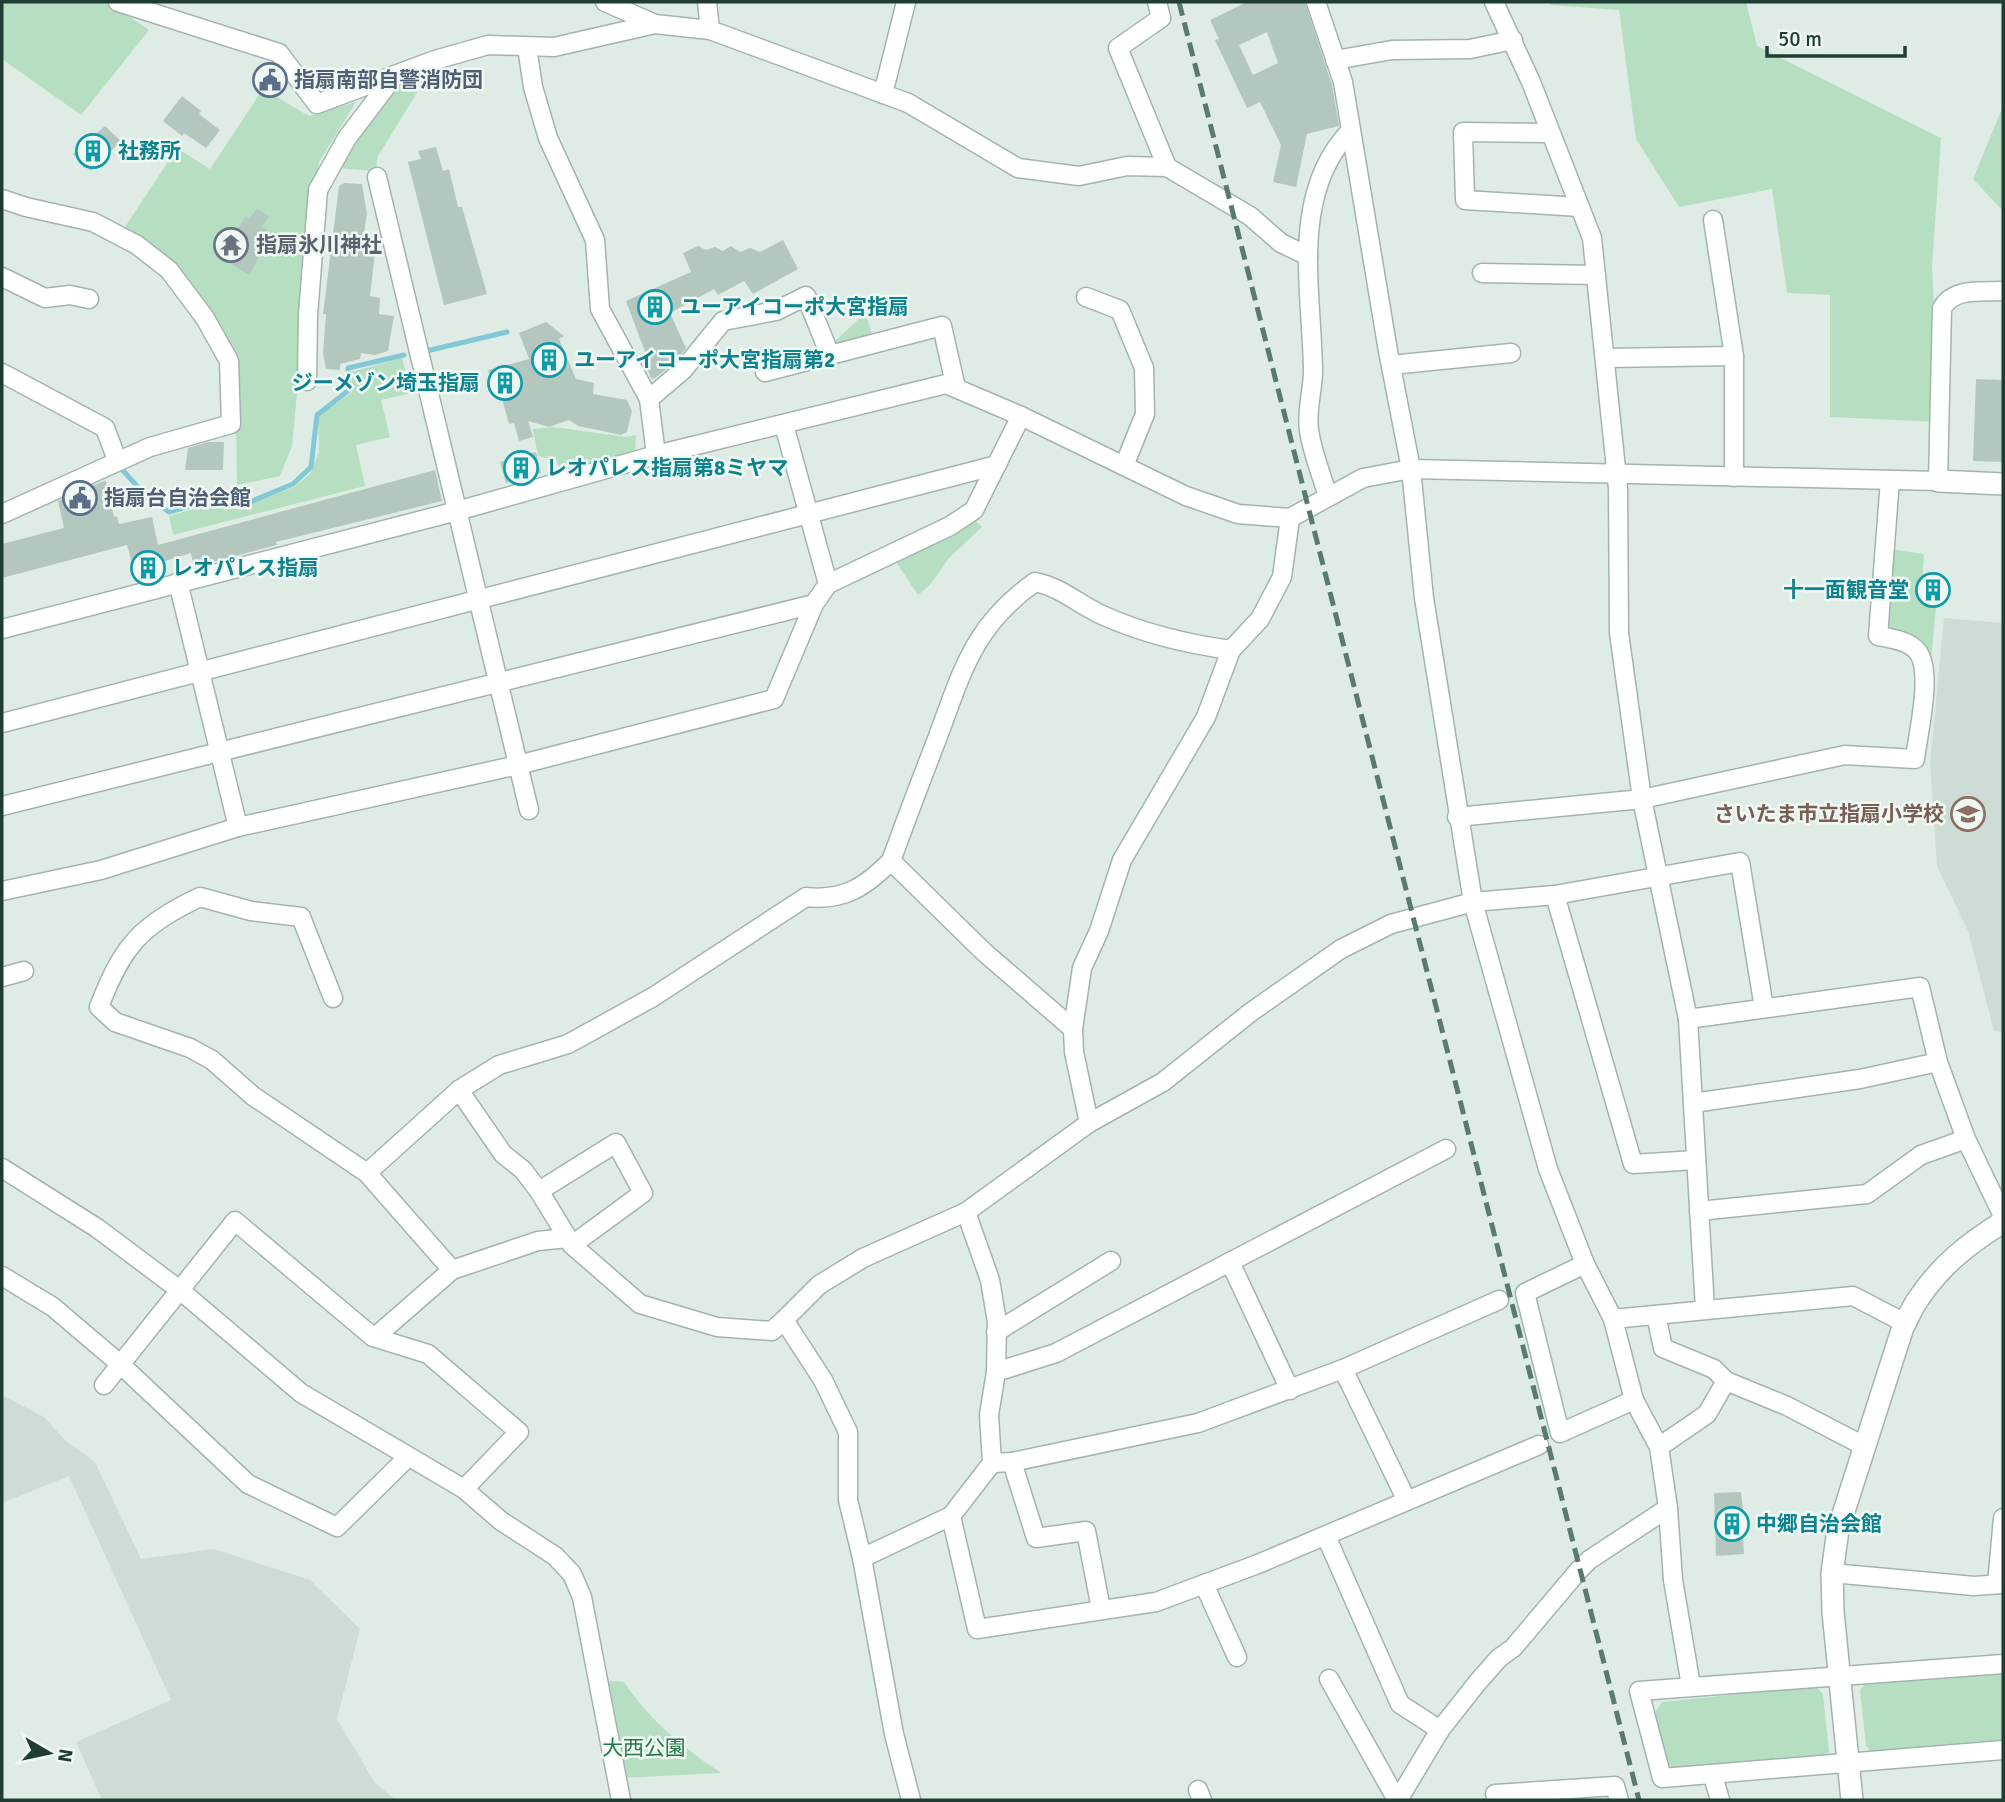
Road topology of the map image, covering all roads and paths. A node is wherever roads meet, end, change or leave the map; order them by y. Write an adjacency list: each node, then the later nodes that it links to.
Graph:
1 (118, 2): 13 (street)
2 (605, 2): 8 (street)
3 (707, 2): 9 (street)
4 (906, 2): 14 (street)
5 (1157, 2): 17 (street)
6 (1316, 2): 12 (street)
7 (1494, 2): 10 (street)
8 (655, 24): 9 (street); 11 (street)
9 (710, 30): 14 (street)
10 (1513, 40): 12 (street); 16 (street)
11 (527, 47): 13 (street); 38 (street)
12 (1335, 60): 15 (street)
13 (395, 75): 36 (street)
14 (883, 94): 17 (street)
15 (1351, 130): 22 (street); 33 (street)
16 (1550, 133): 20 (street); 20 (street)
17 (1167, 167): 22 (street)
18 (377, 177): 52 (street)
19 (2, 199): 42 (street)
20 (1580, 207): 24 (street)
21 (1713, 220): 31 (street)
22 (1308, 256): 51 (street)
23 (1482, 273): 24 (street)
24 (1596, 275): 32 (street)
25 (2, 277): 28 (street)
26 (2003, 292): 49 (street)
27 (1086, 297): 44 (street)
28 (89, 299)
29 (1511, 353): 33 (street)
30 (830, 355): 34 (street); 37 (street); 38 (street)
31 (1734, 356): 32 (street); 47 (street)
32 (1605, 358): 46 (street)
33 (1391, 365): 45 (street)
34 (765, 372)
35 (2, 373): 42 (street)
36 (307, 381)
37 (956, 388): 39 (street); 40 (street)
38 (649, 399): 41 (street)
39 (1021, 416): 43 (street); 44 (street)
40 (784, 425): 41 (street); 53 (street)
41 (656, 455): 52 (street)
42 (117, 460): 54 (street)
43 (997, 465): 53 (street); 57 (street)
44 (1124, 466): 55 (street)
45 (1411, 469): 46 (street); 51 (street); 70 (street)
46 (1616, 475): 47 (street); 67 (street)
47 (1734, 477): 48 (street)
48 (1890, 480): 49 (street); 67 (street)
49 (1938, 481): 50 (street)
50 (2003, 484)
51 (1328, 497): 55 (street)
52 (457, 511): 56 (street); 58 (street)
53 (807, 512): 57 (street); 58 (street)
54 (2, 514)
55 (1290, 518): 61 (street)
56 (178, 582): 60 (street); 62 (street)
57 (828, 584): 59 (street)
58 (478, 597): 62 (street); 63 (street)
59 (814, 604): 63 (street); 66 (street)
60 (2, 629)
61 (1231, 650): 72 (street); 82 (street)
62 (201, 671): 64 (street); 65 (street)
63 (498, 681): 65 (street); 66 (street)
64 (2, 723)
65 (221, 749): 68 (street); 71 (street)
66 (518, 765): 69 (street); 71 (street)
67 (1642, 799): 70 (street); 73 (street)
68 (2, 806)
69 (529, 810)
70 (1457, 817): 76 (street)
71 (239, 827): 74 (street)
72 (891, 861): 82 (street); 84 (street)
73 (1658, 876): 75 (street); 80 (street); 81 (street)
74 (2, 891)
75 (1555, 895): 76 (street); 89 (street)
76 (1473, 902): 86 (street); 100 (street)
77 (24, 971): 78 (street)
78 (2, 977)
79 (333, 998): 91 (street)
80 (1764, 1008): 81 (street); 83 (street)
81 (1688, 1018): 85 (street)
82 (1073, 1029): 86 (street)
83 (1938, 1062): 85 (street); 87 (street)
84 (459, 1090): 91 (street); 92 (street)
85 (1693, 1103): 89 (street)
86 (1089, 1123): 94 (street)
87 (1966, 1139): 93 (street); 95 (street)
88 (1446, 1149): 99 (street)
89 (1696, 1160): 93 (street)
90 (2, 1168): 103 (street)
91 (367, 1173): 101 (street)
92 (539, 1191): 97 (street); 97 (street)
93 (1699, 1211): 105 (street)
94 (966, 1212): 108 (street); 110 (street)
95 (2003, 1216)
96 (2003, 1222): 109 (street)
97 (570, 1241): 101 (street); 108 (street)
98 (1111, 1261): 110 (street)
99 (1230, 1262): 114 (street); 117 (street)
100 (1585, 1265): 107 (street); 118 (street)
101 (452, 1270): 111 (street)
102 (2, 1276): 112 (street)
103 (181, 1291): 111 (street); 112 (street); 122 (street)
104 (1499, 1300): 113 (street)
105 (1705, 1309): 106 (street); 109 (street)
106 (1656, 1315): 107 (street); 115 (street)
107 (1613, 1319): 118 (street)
108 (784, 1320): 131 (street)
109 (1905, 1323): 121 (street)
110 (996, 1332): 114 (street)
111 (375, 1338): 125 (street)
112 (120, 1364): 116 (street); 122 (street)
113 (1343, 1368): 117 (street); 126 (street)
114 (996, 1371): 124 (street)
115 (1726, 1381): 120 (street); 121 (street)
116 (104, 1385)
117 (1290, 1390): 123 (street)
118 (1634, 1400): 120 (street)
119 (1539, 1445): 126 (street)
120 (1659, 1447): 127 (street)
121 (1866, 1447): 132 (street)
122 (408, 1457): 125 (street)
123 (1012, 1462): 124 (street); 135 (street)
124 (992, 1463): 128 (street)
125 (464, 1489): 146 (street)
126 (1407, 1501): 130 (street)
127 (1668, 1508): 140 (street); 141 (street)
128 (951, 1516): 131 (street); 135 (street)
129 (2003, 1517): 134 (street)
130 (1325, 1536): 133 (street); 141 (street)
131 (862, 1558): 147 (street)
132 (1832, 1573): 134 (street); 139 (street)
133 (1204, 1584): 135 (street); 136 (street)
134 (2000, 1584)
135 (1101, 1609)
136 (1237, 1657)
137 (2003, 1664): 139 (street)
138 (1329, 1679): 148 (street)
139 (1840, 1679): 140 (street); 143 (street)
140 (1691, 1686): 144 (street)
141 (1440, 1730): 148 (street)
142 (2003, 1750): 143 (street)
143 (1849, 1763): 144 (street); 151 (street)
144 (1713, 1776): 150 (street)
145 (1504, 1796): 149 (street)
146 (621, 1800)
147 (911, 1800)
148 (1397, 1800)
149 (1619, 1800)
150 (1720, 1800)
151 (1852, 1800)

